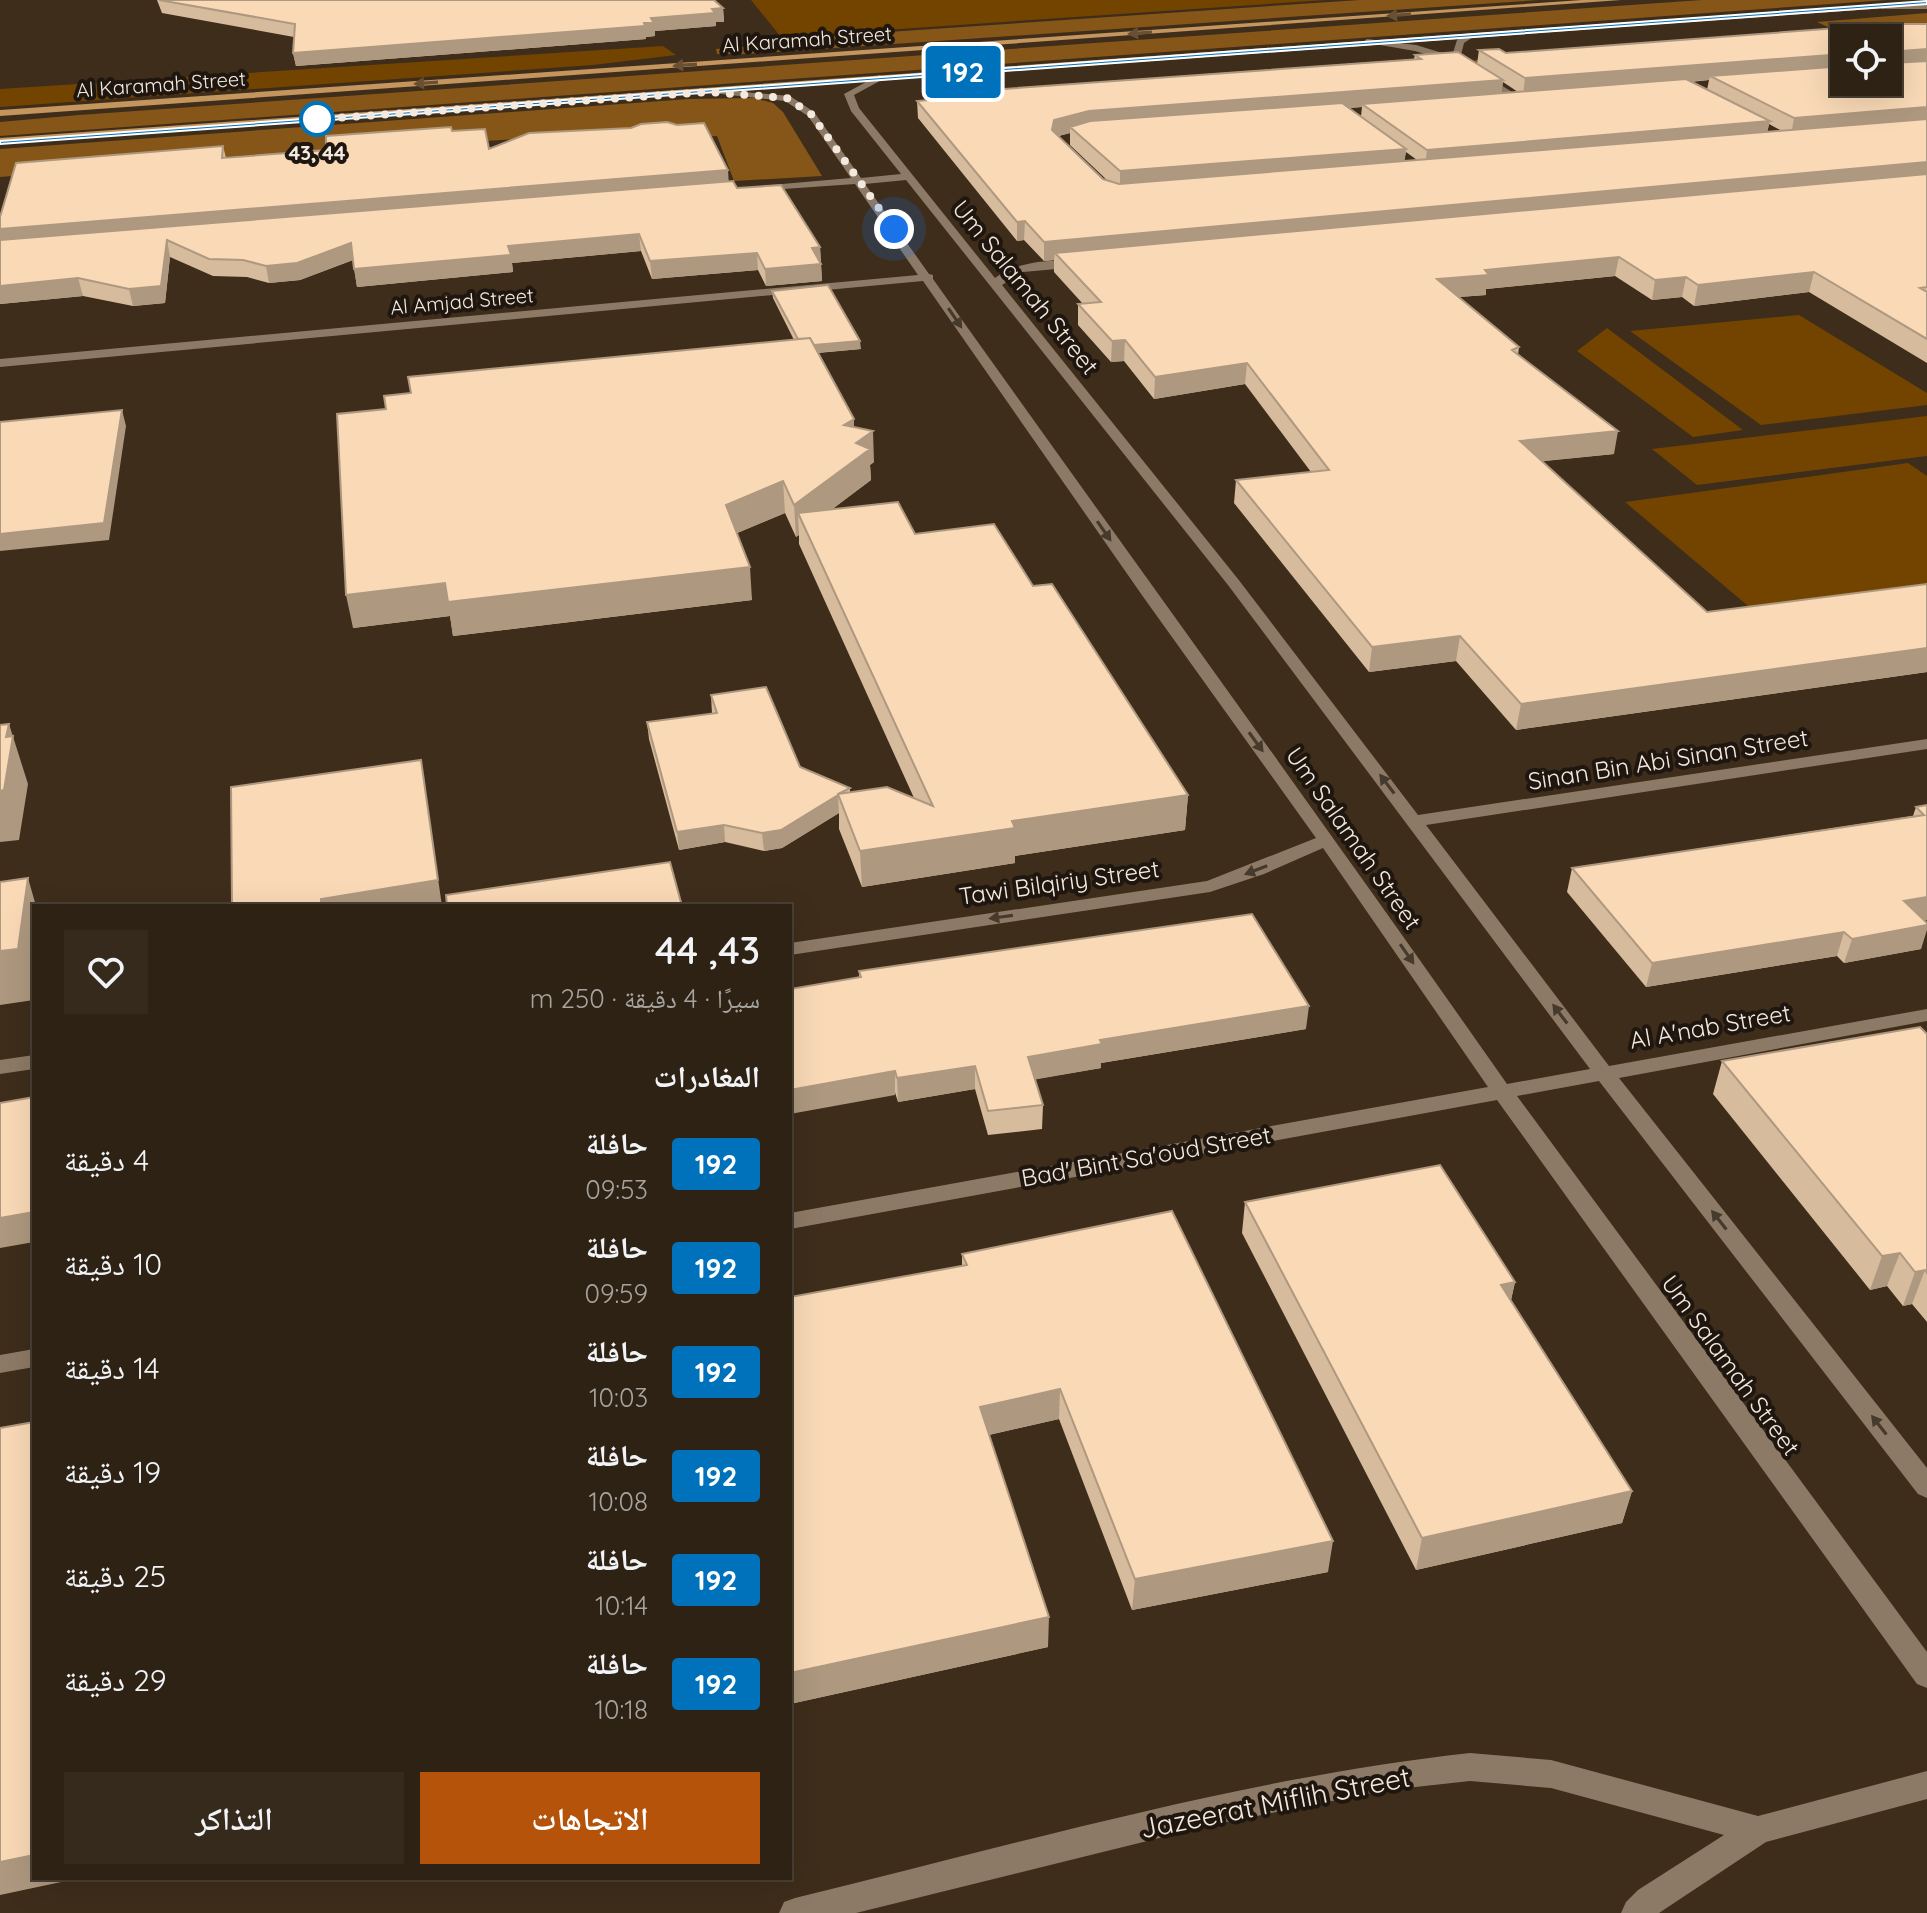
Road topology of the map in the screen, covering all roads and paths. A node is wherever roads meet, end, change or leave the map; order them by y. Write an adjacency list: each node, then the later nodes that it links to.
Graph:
1 (1617, 0): 11 (main road, Al Karamah Street, one-way to 11)
2 (1927, 5): 3 (main road, Al Karamah Street)
3 (1472, 35): 4 (main road, Al Karamah Street); 5 (street)
4 (1367, 42): 5 (street); 6 (main road, Al Karamah Street)
5 (1455, 60): 9 (street)
6 (882, 77): 7 (main road, Al Karamah Street); 13 (street, Um Salamah Street)
7 (708, 92): 12 (main road, Al Karamah Street); 14 (street, Um Salamah Street)
8 (1534, 100): 9 (street)
9 (1520, 101): 10 (street)
10 (1504, 102)
11 (0, 113)
12 (0, 141)
13 (907, 177): 14 (street); 16 (street, Um Salamah Street)
14 (859, 181): 15 (street); 19 (street, Um Salamah Street)
15 (753, 190)
16 (971, 258): 18 (street); 20 (street, Um Salamah Street)
17 (1099, 262): 18 (street)
18 (1023, 269): 20 (street)
19 (929, 277): 21 (street, Al Amjad Street); 24 (street, Um Salamah Street, one-way to 24)
20 (994, 287): 23 (street, Um Salamah Street, one-way to 20)
21 (0, 363)
22 (1927, 744): 23 (street, Sinan Bin Abi Sinan Street)
23 (1415, 821): 29 (street, Um Salamah Street, one-way to 23)
24 (1327, 840): 25 (street, Tawi Bilqiriy Street, one-way to 25); 30 (street, Um Salamah Street, one-way to 30)
25 (792, 949)
26 (1927, 1015): 29 (street, Al A'nab Street)
27 (32, 1062): 28 (street)
28 (0, 1067)
29 (1603, 1072): 30 (street, Al A'nab Street); 34 (street, Um Salamah Street, one-way to 29)
30 (1502, 1092): 31 (street, Bad' Bint Sa'oud Street); 35 (street, Um Salamah Street)
31 (792, 1221)
32 (32, 1358): 33 (street)
33 (0, 1364)
34 (1927, 1487)
35 (1927, 1675)
36 (1927, 1785): 37 (street)
37 (1758, 1830): 38 (street, Jazeerat Miflih Street); 39 (street)
38 (795, 1913)
39 (1637, 1913)

